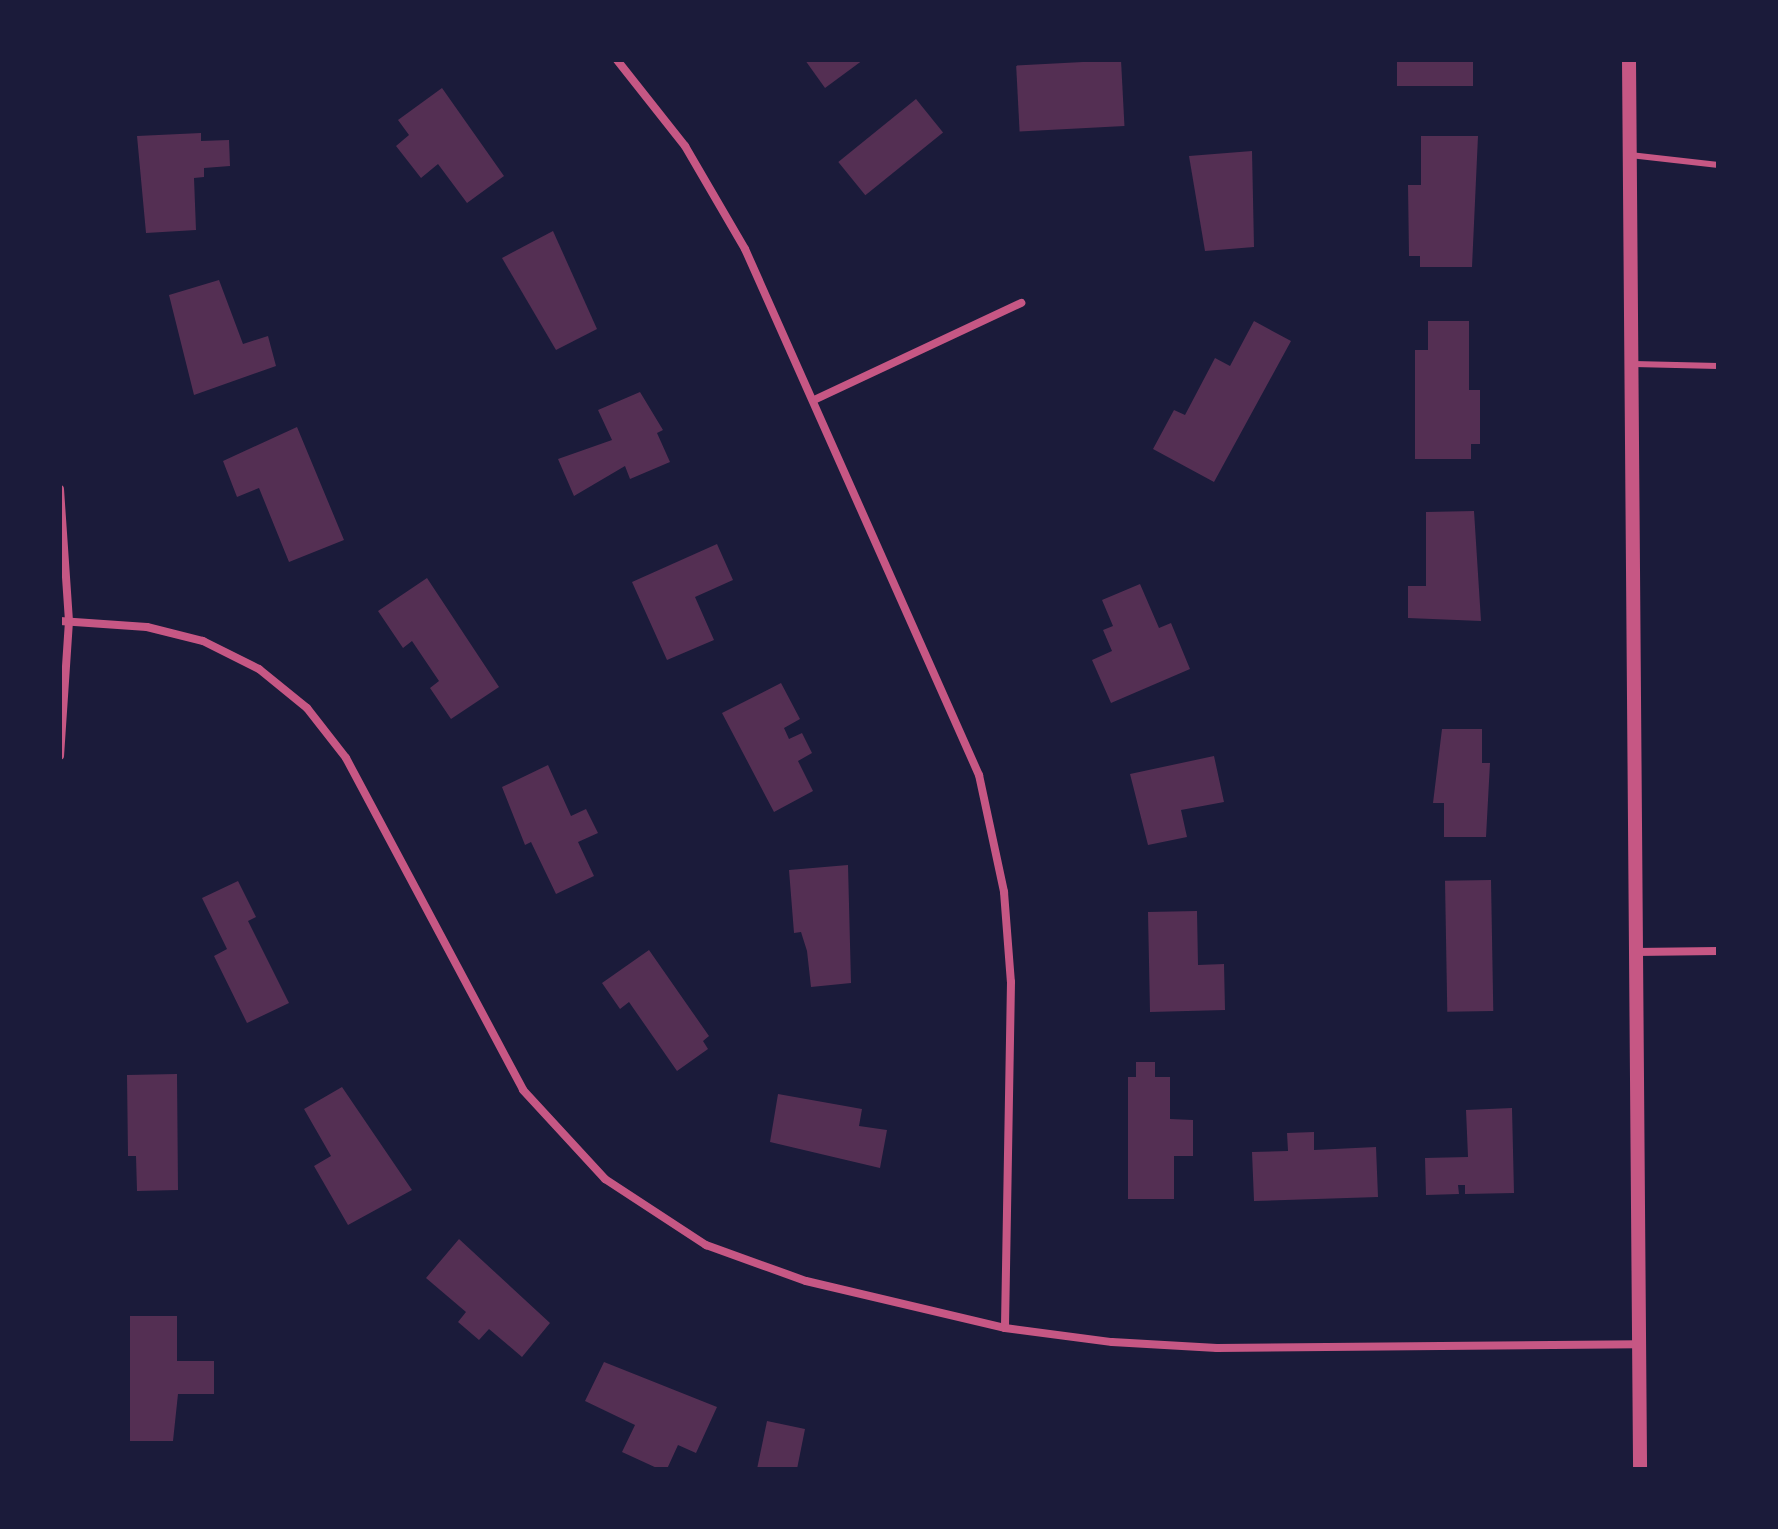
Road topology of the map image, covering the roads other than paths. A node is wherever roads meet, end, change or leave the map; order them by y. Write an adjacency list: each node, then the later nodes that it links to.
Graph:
1 (617, 60): 8 (street)
2 (1629, 60): 3 (street)
3 (1630, 155): 4 (lane); 6 (street)
4 (1718, 165)
5 (1021, 303): 8 (street)
6 (1632, 364): 7 (lane); 13 (street)
7 (1718, 366)
8 (814, 400): 14 (street)
9 (60, 489): 10 (street)
10 (65, 621): 11 (street); 14 (street)
11 (60, 756)
12 (1718, 951): 13 (street)
13 (1634, 952): 15 (street)
14 (1005, 1328): 15 (street)
15 (1638, 1344): 16 (street)
16 (1640, 1469)

